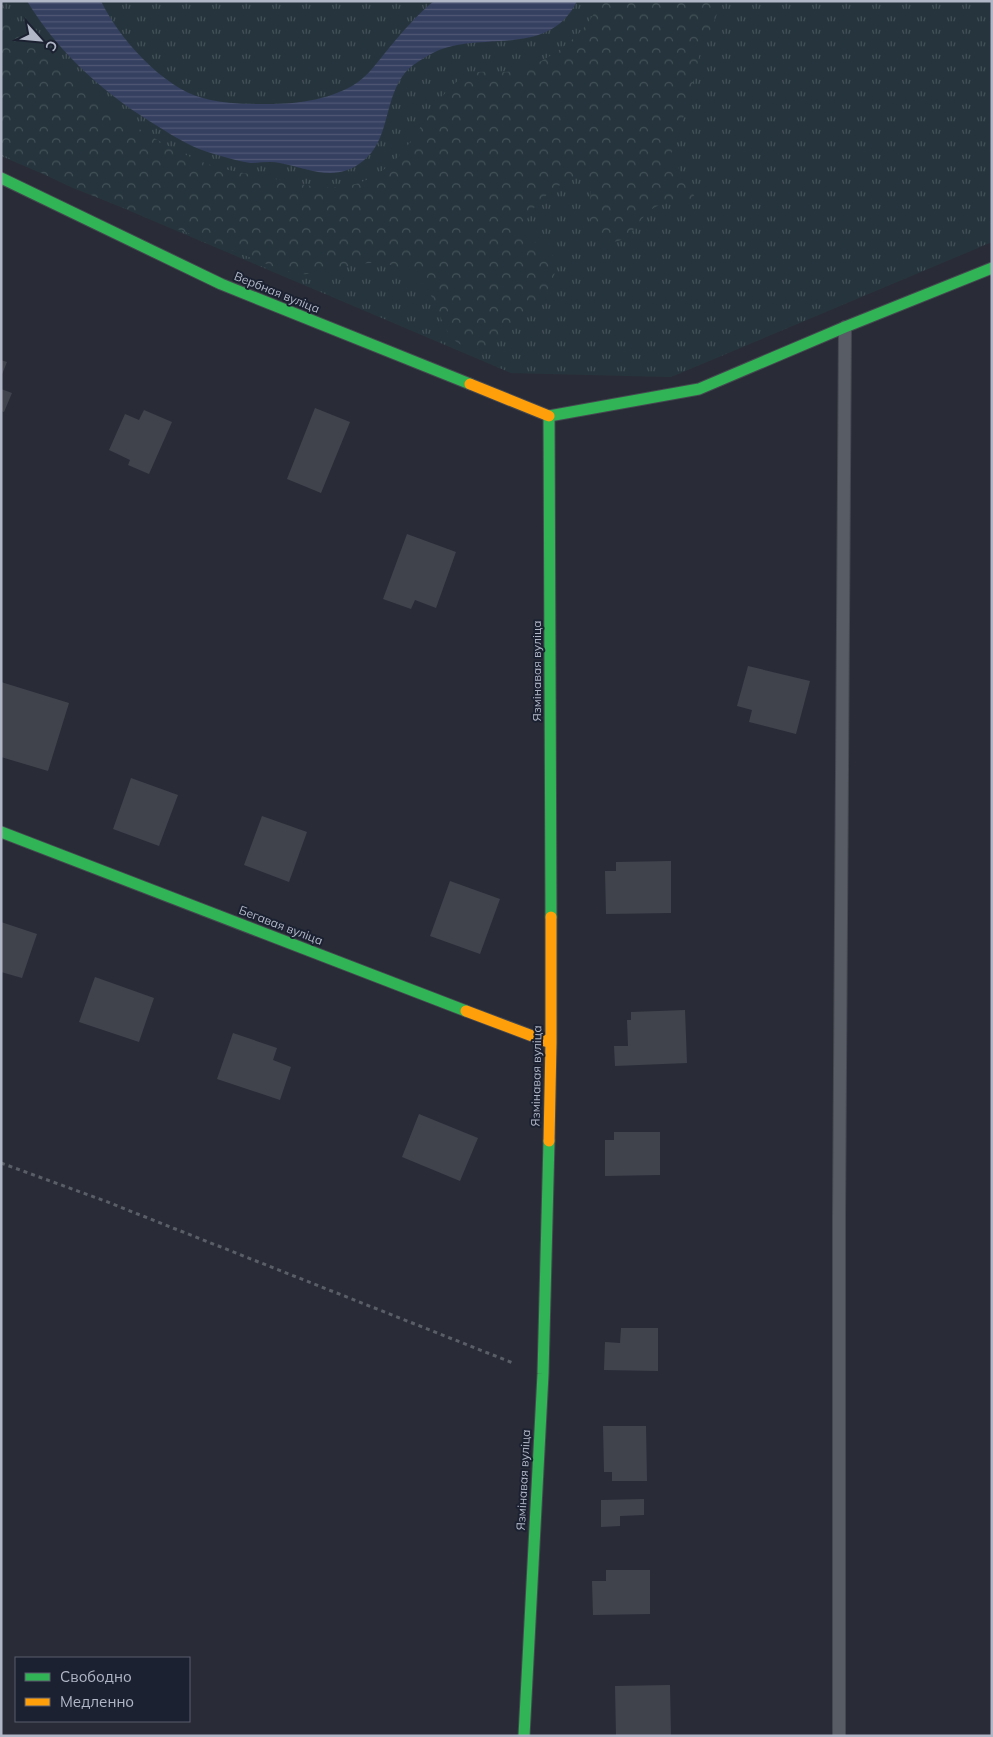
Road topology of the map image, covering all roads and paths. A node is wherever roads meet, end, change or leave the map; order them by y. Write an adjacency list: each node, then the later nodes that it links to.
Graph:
1 (1, 178): 4 (street, Вербная вуліца)
2 (992, 268): 3 (street)
3 (845, 327): 4 (street); 10 (lane)
4 (549, 416): 6 (street, Язмінавая вуліца)
5 (1, 832): 6 (street, Бегавая вуліца)
6 (551, 1042): 8 (street, Язмінавая вуліца)
7 (1, 1163): 8 (path)
8 (543, 1374): 9 (street, Язмінавая вуліца)
9 (524, 1736)
10 (840, 1736)

